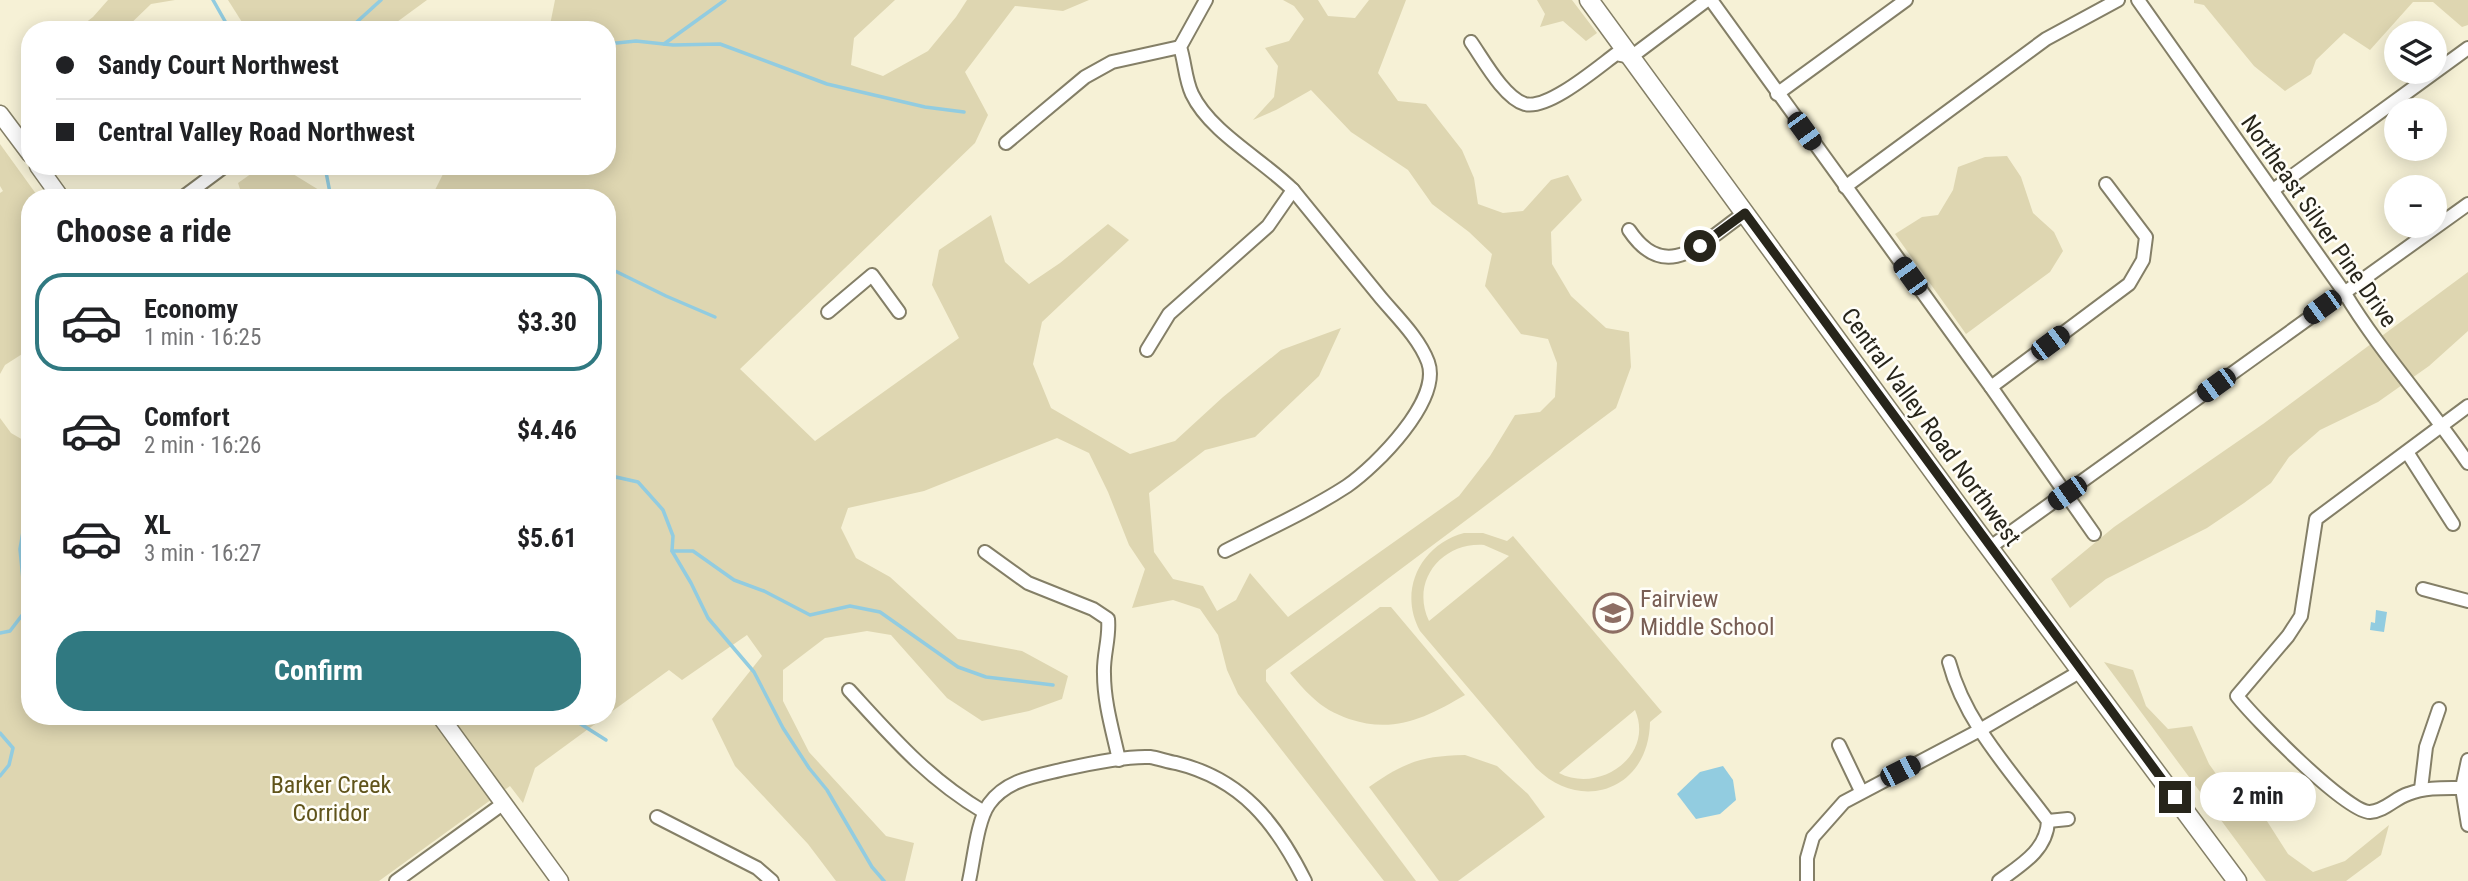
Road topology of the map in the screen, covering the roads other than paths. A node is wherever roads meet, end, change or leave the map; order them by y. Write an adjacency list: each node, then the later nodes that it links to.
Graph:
1 (1206, 0): 8 (street)
2 (1589, 0): 10 (main road, Central Valley Road Northwest)
3 (1709, 0): 10 (street); 11 (street)
4 (1906, 0): 11 (street)
5 (2118, 0): 17 (street)
6 (2138, 0): 20 (street, Northeast Silver Pine Drive)
7 (1471, 42): 10 (street)
8 (1180, 47): 14 (street); 19 (street)
9 (2468, 48): 20 (street)
10 (1631, 57): 22 (main road, Central Valley Road Northwest)
11 (1777, 94): 17 (street)
12 (0, 114): 13 (street)
13 (21, 143)
14 (1006, 143)
15 (213, 175): 18 (street)
16 (2106, 184): 28 (street)
17 (1845, 187): 28 (street)
18 (194, 189)
19 (1293, 190): 27 (street); 37 (street)
20 (2273, 190): 24 (street, Northeast Silver Pine Drive)
21 (2468, 204): 24 (street)
22 (1745, 213): 23 (street); 36 (main road, Central Valley Road Northwest)
23 (1629, 230)
24 (2344, 292): 30 (street, Northeast Silver Pine Drive); 33 (street)
25 (899, 312): 26 (street)
26 (828, 313)
27 (1147, 350)
28 (1991, 387): 33 (street)
29 (2468, 406): 30 (street)
30 (2442, 424): 31 (street); 32 (street, Northeast Silver Pine Drive)
31 (2407, 452): 34 (street); 51 (street)
32 (2468, 463)
33 (2067, 493): 35 (street); 36 (street)
34 (2453, 524)
35 (2094, 534)
36 (1989, 548): 42 (main road, Central Valley Road Northwest)
37 (1225, 551)
38 (985, 552): 48 (street)
39 (2423, 589): 40 (street)
40 (2468, 601)
41 (1949, 662): 46 (street)
42 (2081, 671): 46 (street); 66 (main road, Central Valley Road Northwest)
43 (849, 690): 54 (street)
44 (2439, 709): 51 (street)
45 (447, 725): 53 (street)
46 (1980, 730): 52 (street); 57 (street)
47 (1839, 745): 52 (street)
48 (1119, 760): 54 (street); 63 (street)
49 (2468, 760): 50 (street)
50 (2462, 788): 51 (street); 58 (street)
51 (2421, 789)
52 (1861, 791): 64 (street)
53 (504, 803): 59 (street); 60 (street)
54 (984, 812): 62 (street)
55 (657, 817): 61 (street)
56 (2068, 819): 57 (street)
57 (2048, 821): 65 (street)
58 (2468, 825)
59 (396, 881)
60 (561, 881)
61 (772, 881)
62 (969, 881)
63 (1305, 881)
64 (1807, 881)
65 (1999, 881)
66 (2237, 881)

